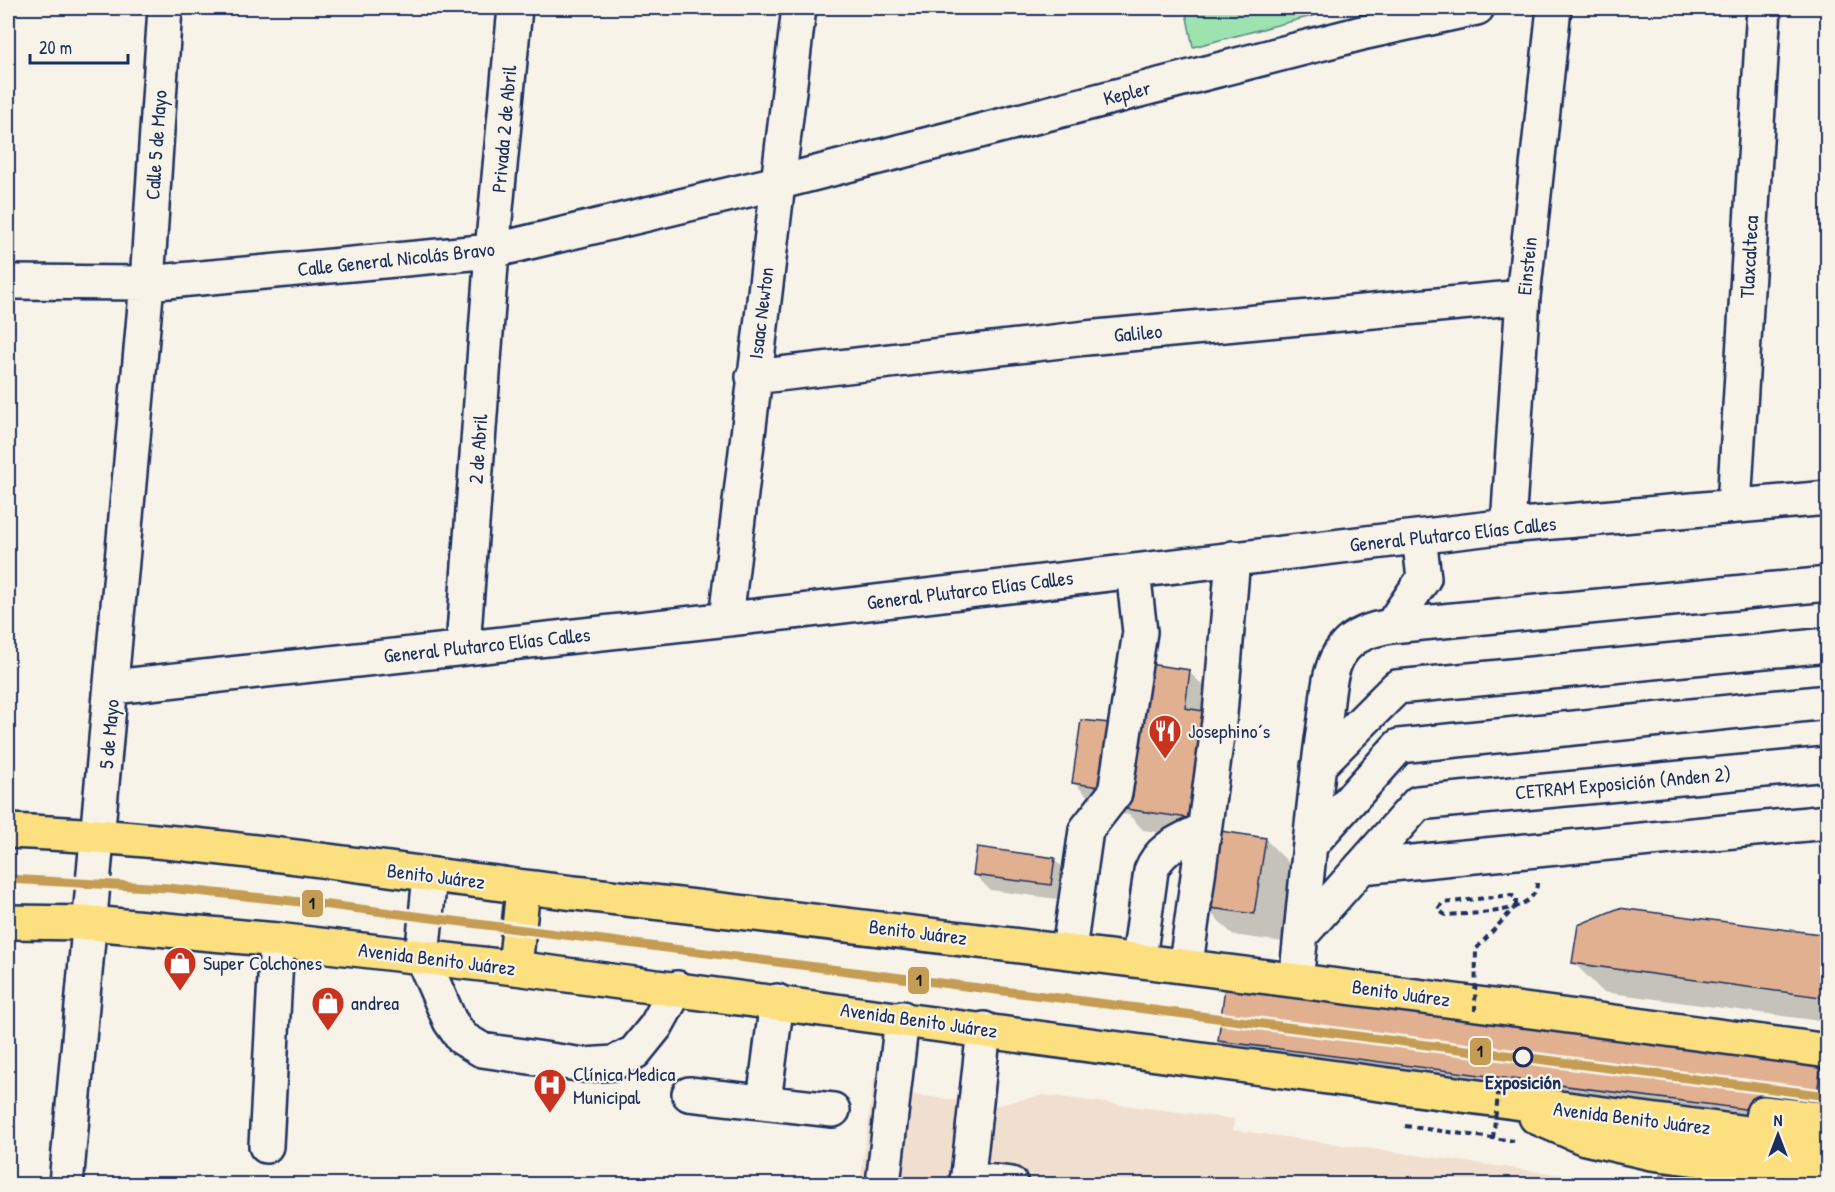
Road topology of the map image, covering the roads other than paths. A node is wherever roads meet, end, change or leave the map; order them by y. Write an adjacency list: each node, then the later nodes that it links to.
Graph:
1 (165, 8): 10 (street, Calle 5 de Mayo)
2 (515, 8): 8 (street, Privada 2 de Abril)
3 (799, 8): 7 (street, Isaac Newton)
4 (1477, 8): 7 (street, Kepler)
5 (1554, 8): 11 (street, Einstein)
6 (1764, 8): 14 (street, Tlaxcalteca)
7 (777, 183): 8 (street, Calle General Nicolás Bravo); 12 (street, Isaac Newton)
8 (492, 251): 10 (street, Calle General Nicolás Bravo); 23 (street, 2 de Abril)
9 (8, 282): 10 (street, Calle General Nicolás Bravo)
10 (147, 283): 24 (street, 5 de Mayo)
11 (1523, 297): 12 (street, Galileo); 15 (street, Einstein)
12 (753, 377): 20 (street, Isaac Newton)
13 (1827, 498): 14 (street, General Plutarco Elías Calles)
14 (1734, 506): 15 (street, General Plutarco Elías Calles)
15 (1508, 526): 16 (street, General Plutarco Elías Calles)
16 (1419, 537): 17 (street, General Plutarco Elías Calles); 21 (street)
17 (1233, 558): 18 (street, General Plutarco Elías Calles); 29 (street)
18 (1133, 571): 20 (street, General Plutarco Elías Calles); 40 (street)
19 (1827, 584): 21 (street)
20 (726, 619): 23 (street, General Plutarco Elías Calles)
21 (1391, 626): 27 (street)
22 (1827, 645): 27 (street)
23 (464, 647): 24 (street, General Plutarco Elías Calles)
24 (113, 687): 31 (street, 5 de Mayo)
25 (1827, 702): 32 (street)
26 (1827, 764): 33 (street, CETRAM Exposición (Anden 2))
27 (1318, 766): 32 (street)
28 (1827, 822): 33 (street)
29 (1203, 830): 42 (street); 43 (street)
30 (8, 831): 31 (main road, Benito Juárez)
31 (99, 834): 34 (main road, Benito Juárez); 37 (street, 5 de Mayo)
32 (1310, 845): 38 (street)
33 (1361, 867): 38 (street)
34 (430, 875): 35 (main road, Benito Juárez); 41 (street)
35 (523, 887): 40 (main road, Benito Juárez); 44 (main road)
36 (8, 922): 37 (main road, Avenida Benito Juárez)
37 (91, 923): 39 (main road, Avenida Benito Juárez); 63 (street, 5 de Mayo)
38 (1301, 935): 45 (street)
39 (277, 940): 41 (main road, Avenida Benito Juárez); 59 (street)
40 (1070, 950): 42 (main road, Benito Juárez)
41 (422, 957): 44 (main road, Avenida Benito Juárez); 46 (street)
42 (1139, 959): 43 (main road, Benito Juárez)
43 (1186, 964): 45 (main road, Benito Juárez)
44 (515, 968): 46 (main road, Avenida Benito Juárez)
45 (1296, 980): 48 (main road, Benito Juárez)
46 (677, 988): 47 (main road, Avenida Benito Juárez)
47 (777, 1001): 49 (main road, Avenida Benito Juárez); 55 (street)
48 (1520, 1009): 51 (main road); 52 (main road, Benito Juárez)
49 (902, 1017): 50 (main road, Avenida Benito Juárez); 64 (street)
50 (984, 1029): 53 (main road, Avenida Benito Juárez); 62 (street)
51 (1827, 1030)
52 (1827, 1051)
53 (1501, 1090): 57 (main road); 58 (main road, Avenida Benito Juárez); 60 (main road)
54 (689, 1094): 55 (street)
55 (764, 1101): 56 (street)
56 (833, 1110)
57 (1827, 1120)
58 (1827, 1144)
59 (266, 1146)
60 (1714, 1174): 61 (main road)
61 (1827, 1176)
62 (967, 1182): 65 (street)
63 (66, 1185)
64 (883, 1185)
65 (1011, 1185)

